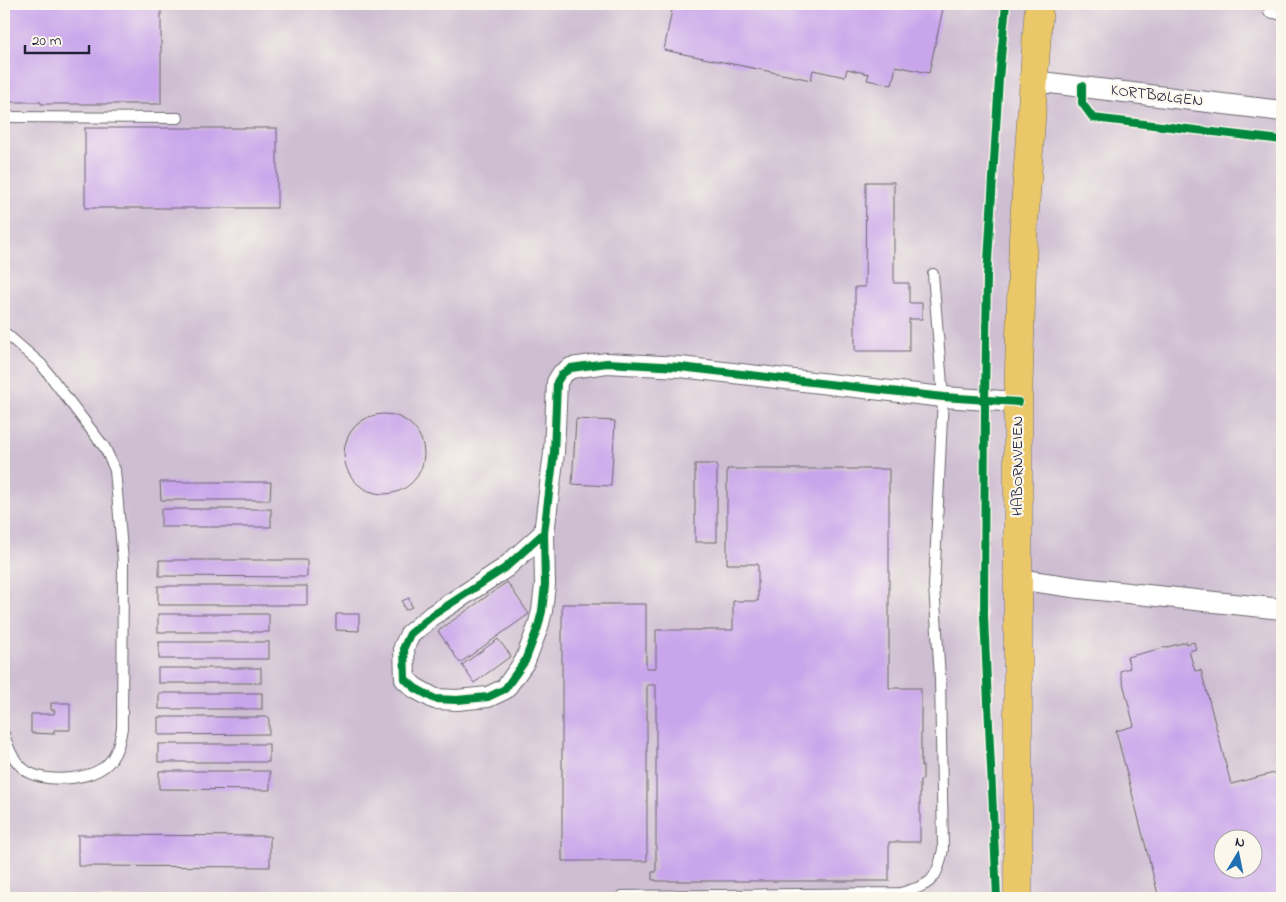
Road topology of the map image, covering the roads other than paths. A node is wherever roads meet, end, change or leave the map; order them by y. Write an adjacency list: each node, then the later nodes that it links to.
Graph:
1 (1039, 4): 4 (highway, HABORNVEIEN)
2 (1269, 12): 3 (lane)
3 (1282, 15)
4 (1033, 81): 5 (street, KORTBØLGEN); 11 (highway, HABORNVEIEN)
5 (1282, 111)
6 (4, 117): 7 (lane)
7 (178, 118)
8 (933, 274): 10 (lane)
9 (4, 332): 15 (lane)
10 (943, 397): 11 (street); 12 (street); 16 (lane)
11 (1018, 402): 13 (highway, HABORNVEIEN)
12 (544, 533): 12 (street)
13 (1017, 579): 14 (street); 17 (highway, HABORNVEIEN)
14 (1282, 609)
15 (4, 734)
16 (622, 896)
17 (1018, 898)

